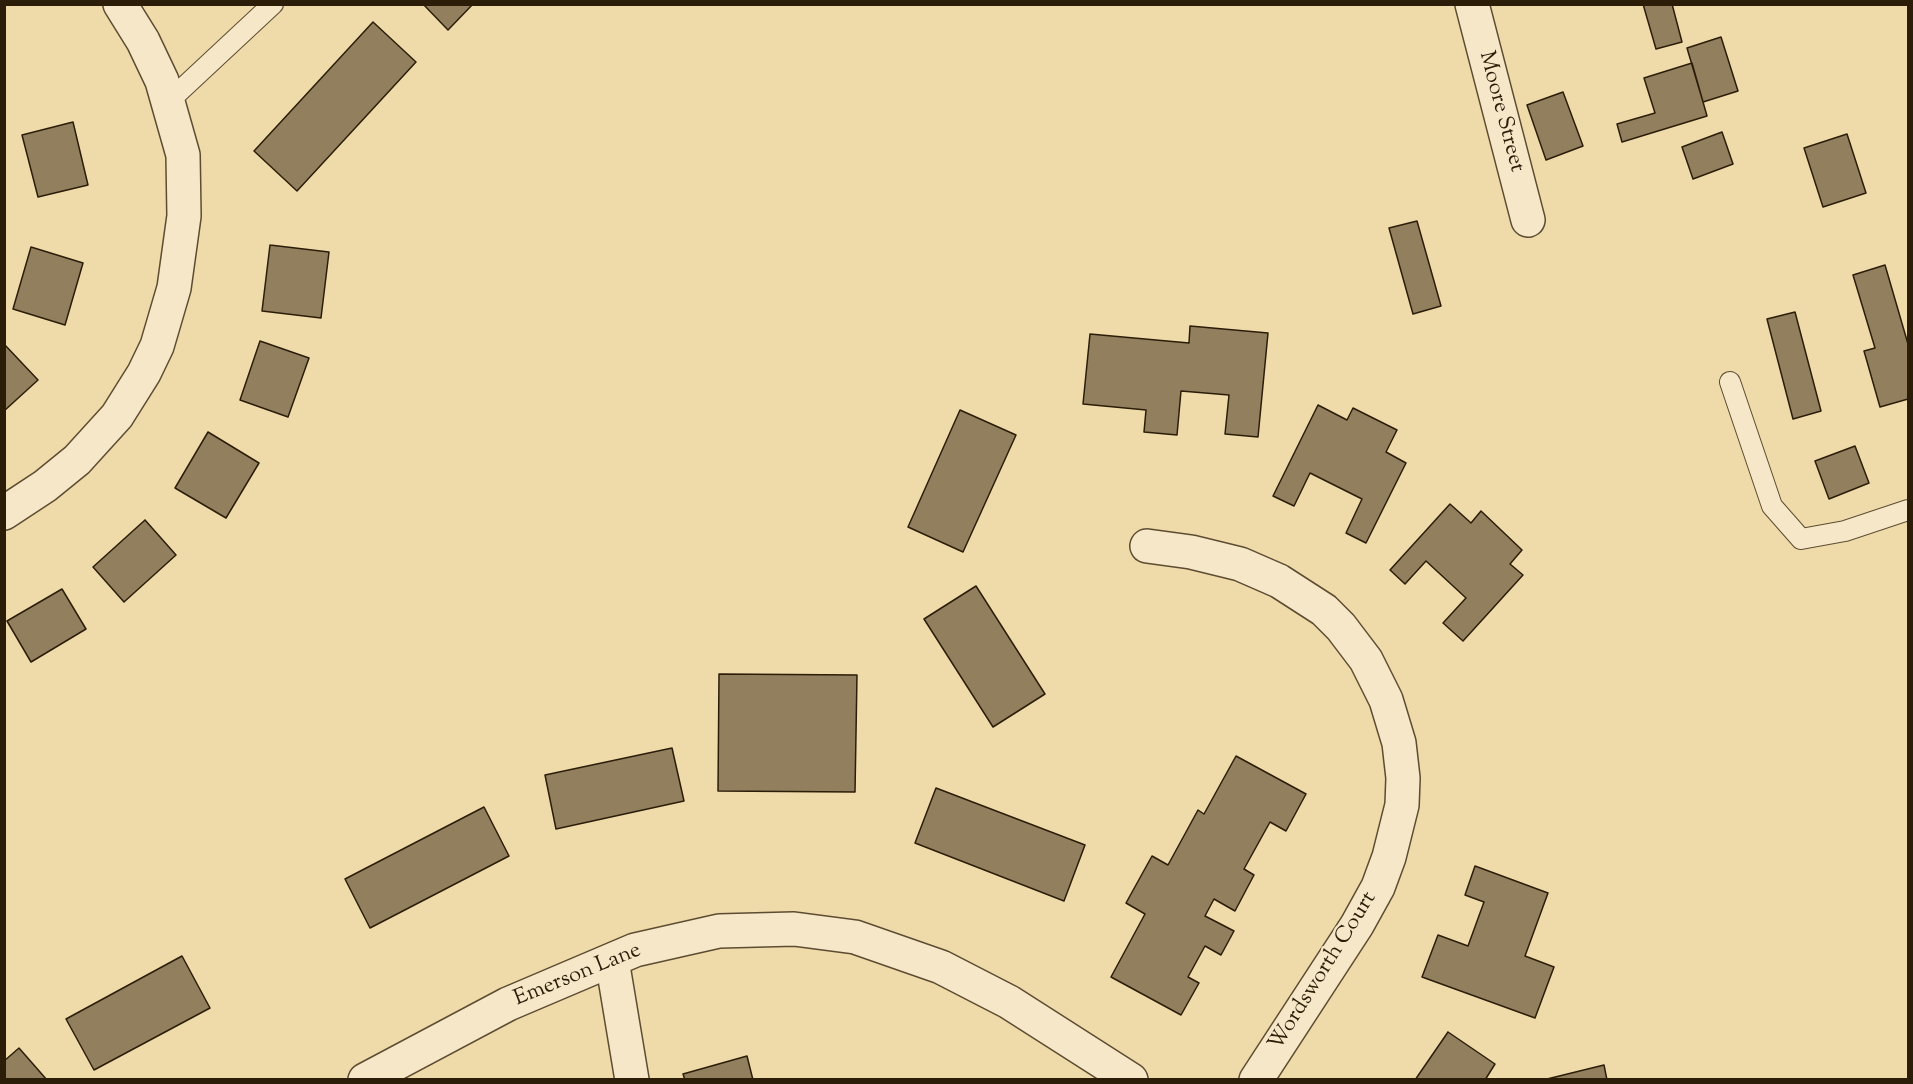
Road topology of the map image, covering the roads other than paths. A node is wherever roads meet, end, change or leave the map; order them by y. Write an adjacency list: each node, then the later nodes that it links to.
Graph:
1 (120, 4): 4 (street)
2 (273, 4): 4 (lane)
3 (1472, 4): 5 (street, Moore Street)
4 (169, 101): 8 (street)
5 (1528, 220)
6 (1730, 381): 7 (lane)
7 (1908, 510)
8 (4, 513)
9 (1147, 546): 14 (street, Wordsworth Court)
10 (612, 960): 11 (street, Emerson Lane); 12 (street); 13 (street, Emerson Lane)
11 (365, 1080)
12 (632, 1080)
13 (1131, 1080)
14 (1256, 1080)

